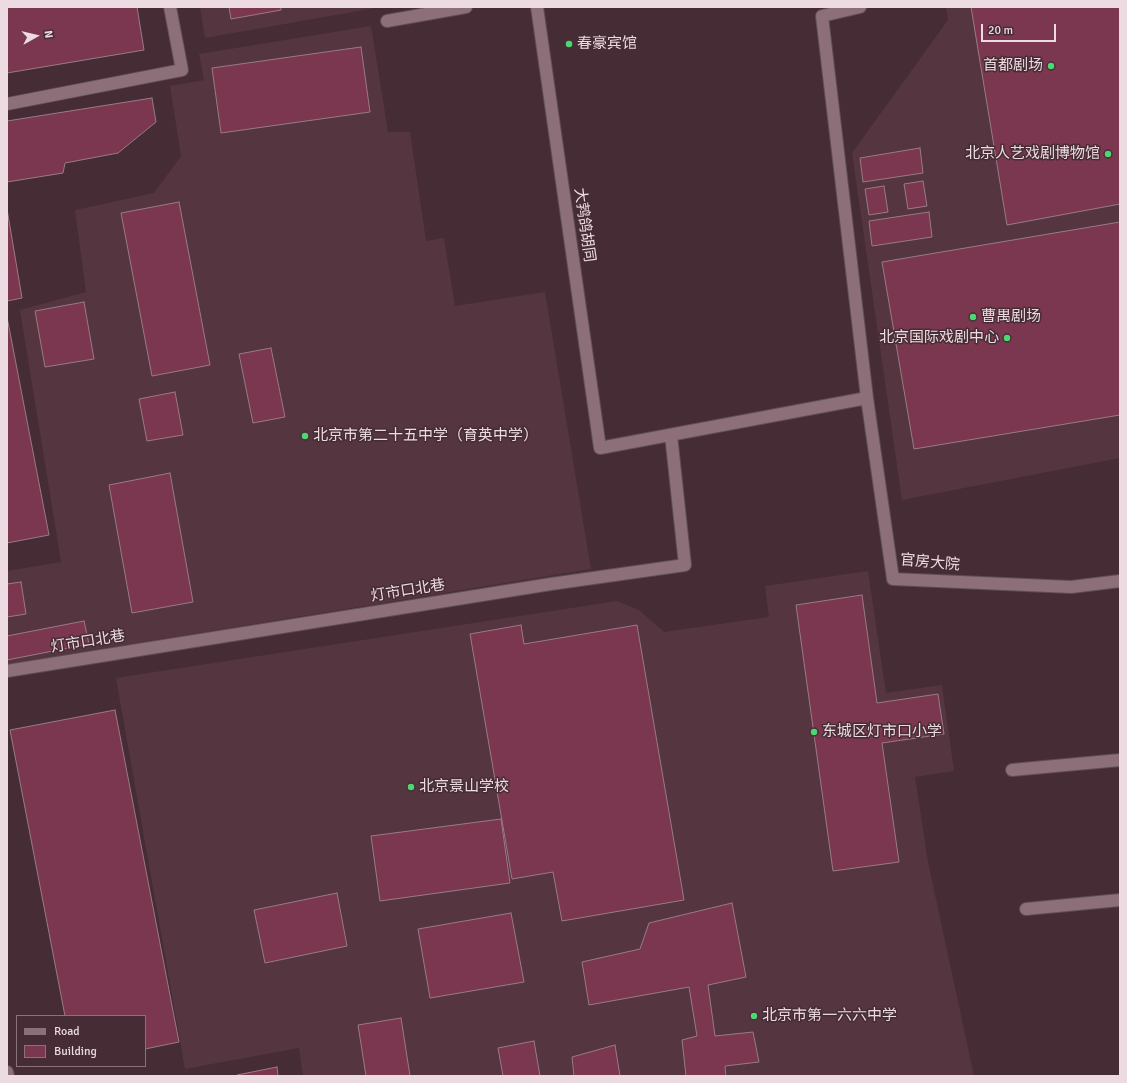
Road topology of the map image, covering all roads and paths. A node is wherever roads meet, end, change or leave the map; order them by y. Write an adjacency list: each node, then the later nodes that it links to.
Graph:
1 (170, 7): 6 (street)
2 (466, 7): 5 (street)
3 (537, 7): 8 (street, 大鹁鸽胡同)
4 (860, 7): 7 (street)
5 (386, 21)
6 (7, 104)
7 (867, 398): 8 (street); 9 (street, 官房大院)
8 (671, 435): 10 (street, 灯市口北巷)
9 (1120, 581)
10 (7, 671)
11 (1120, 760): 12 (street)
12 (1012, 770)
13 (1120, 900): 14 (street)
14 (1026, 909)
15 (7, 1072): 16 (street)
16 (8, 1076)

